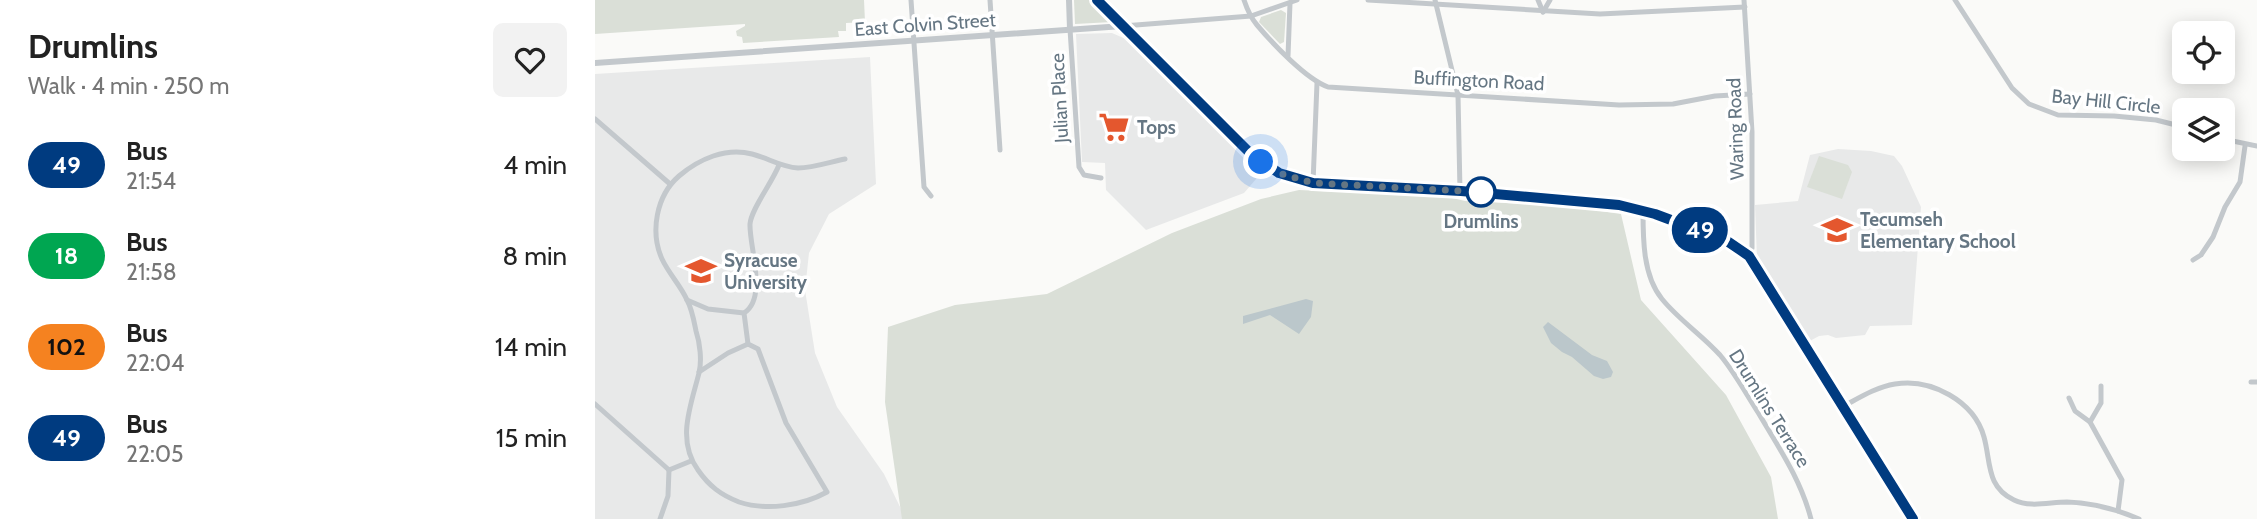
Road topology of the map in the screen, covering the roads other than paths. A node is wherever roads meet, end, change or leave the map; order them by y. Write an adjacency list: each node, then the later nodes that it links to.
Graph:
1 (911, 0): 20 (street)
2 (990, 0): 19 (street)
3 (1069, 0): 18 (street, Julian Place)
4 (1097, 0): 17 (street)
5 (1244, 0): 16 (street)
6 (1297, 0): 12 (street, East Colvin Street)
7 (1369, 0): 13 (street)
8 (1538, 0): 15 (street)
9 (1550, 0): 15 (street)
10 (1744, 0): 14 (street, Waring Road)
11 (1955, 0): 27 (street, Bay Hill Circle)
12 (1290, 1): 16 (street, East Colvin Street); 21 (street)
13 (1436, 2): 15 (street); 25 (street)
14 (1745, 7): 15 (street); 24 (street, Waring Road)
15 (1543, 12)
16 (1251, 16): 17 (street, East Colvin Street); 21 (street)
17 (1123, 26): 18 (street, East Colvin Street); 35 (street)
18 (1070, 29): 19 (street, East Colvin Street); 34 (street, Julian Place)
19 (992, 35): 20 (street, East Colvin Street); 31 (street)
20 (914, 40): 22 (street, East Colvin Street); 38 (street)
21 (1288, 56): 23 (street)
22 (595, 63)
23 (1317, 83): 25 (street, Buffington Road); 35 (street)
24 (1750, 94): 25 (street, Buffington Road); 40 (street, Waring Road)
25 (1458, 95): 37 (street)
26 (595, 119): 36 (street)
27 (2172, 124)
28 (2235, 143): 29 (street)
29 (2245, 146): 30 (street); 41 (street)
30 (2257, 146)
31 (1000, 150)
32 (845, 159): 33 (street)
33 (779, 165): 36 (street); 43 (street)
34 (1101, 178)
35 (1313, 183): 37 (street)
36 (670, 184): 42 (street)
37 (1461, 191): 39 (street)
38 (931, 196)
39 (1643, 211): 40 (street); 55 (street, Drumlins Terrace)
40 (1749, 256): 49 (street)
41 (2193, 260)
42 (687, 300): 43 (street); 45 (street)
43 (744, 313): 44 (street)
44 (748, 344): 45 (street); 51 (street)
45 (699, 372): 51 (street)
46 (2101, 386): 50 (street)
47 (2069, 398): 50 (street)
48 (595, 404): 52 (street)
49 (1842, 407): 53 (street); 56 (street)
50 (2090, 422): 53 (street)
51 (691, 461): 52 (street)
52 (669, 470): 54 (street)
53 (2118, 510): 57 (street)
54 (660, 519)
55 (1811, 519)
56 (1913, 519)
57 (2139, 519)

